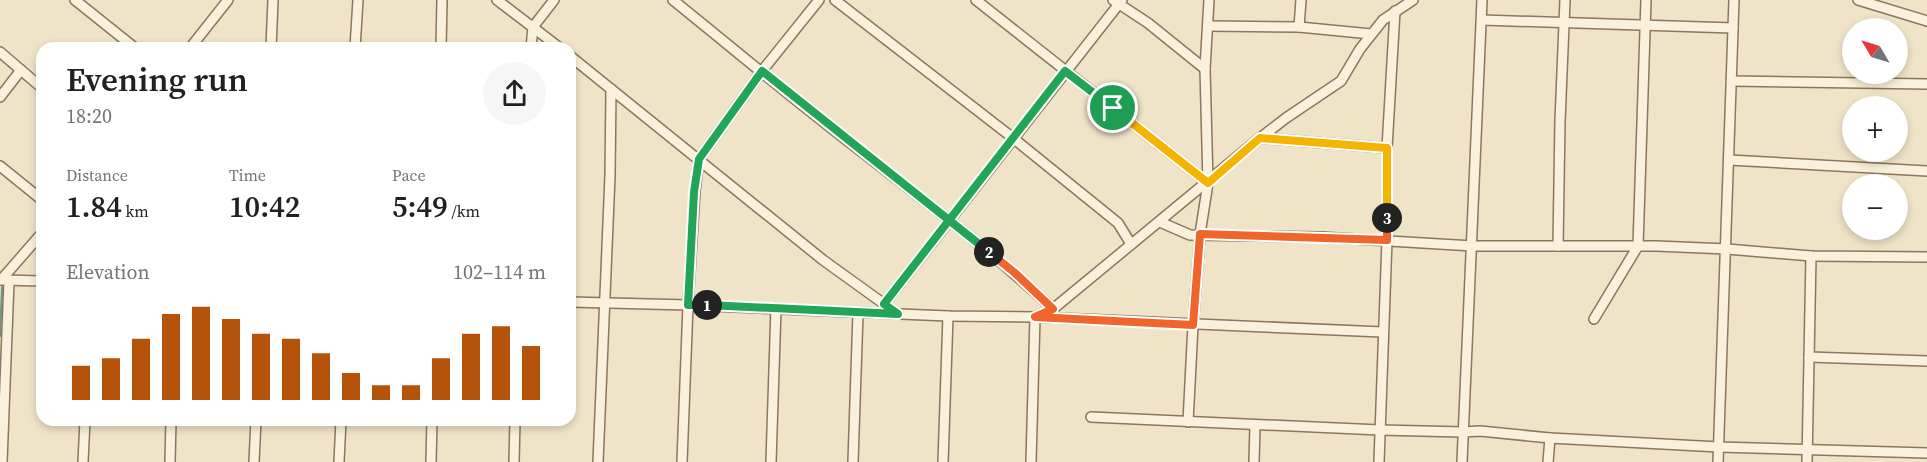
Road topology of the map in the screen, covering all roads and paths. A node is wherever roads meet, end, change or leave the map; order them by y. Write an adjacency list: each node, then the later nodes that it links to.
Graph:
1 (75, 0): 33 (street)
2 (215, 0): 22 (street)
3 (273, 0): 35 (street)
4 (358, 0): 36 (street)
5 (442, 0): 37 (street)
6 (497, 0): 29 (street)
7 (554, 0): 29 (street)
8 (673, 0): 44 (street)
9 (819, 0): 44 (street)
10 (835, 0): 51 (street)
11 (976, 0): 45 (street)
12 (1209, 0): 27 (street)
13 (1301, 0): 30 (street)
14 (1395, 0): 23 (street)
15 (1413, 0): 23 (street)
16 (1482, 0): 24 (street)
17 (1565, 0): 26 (street)
18 (1646, 0): 28 (street)
19 (1734, 0): 31 (street)
20 (1858, 0): 25 (street)
21 (1118, 1): 42 (street); 45 (street)
22 (226, 3): 34 (street)
23 (1395, 11): 32 (street); 53 (street)
24 (1482, 20): 26 (street); 66 (street)
25 (1927, 21)
26 (1564, 24): 28 (street); 67 (street)
27 (1209, 26): 30 (street); 42 (street)
28 (1646, 26): 31 (street); 68 (street)
29 (533, 27): 38 (street); 39 (street)
30 (1299, 27): 32 (street)
31 (1733, 28): 46 (street)
32 (1371, 34): 52 (street)
33 (128, 42)
34 (195, 42)
35 (271, 42)
36 (355, 42)
37 (441, 42)
38 (532, 42)
39 (552, 42)
40 (0, 52): 43 (street)
41 (576, 61): 49 (street)
42 (1205, 69): 58 (street)
43 (21, 70): 47 (street); 50 (street)
44 (762, 71): 54 (street); 60 (street)
45 (1065, 71): 51 (street); 58 (street)
46 (1732, 81): 48 (street); 55 (street)
47 (36, 83)
48 (1927, 84)
49 (611, 89): 54 (street); 75 (street)
50 (0, 97)
51 (1013, 138): 60 (street); 65 (street)
52 (1260, 138): 53 (street); 58 (street)
53 (1387, 148): 64 (street)
54 (699, 159): 76 (street); 77 (street)
55 (1729, 160): 57 (street); 69 (street)
56 (0, 166): 59 (street)
57 (1927, 171)
58 (1208, 183): 61 (street); 62 (street)
59 (36, 195)
60 (951, 220): 76 (street); 79 (street)
61 (1160, 222): 62 (street); 65 (street)
62 (1200, 234): 64 (street); 85 (street)
63 (36, 240): 72 (street)
64 (1387, 240): 66 (street); 86 (street)
65 (1131, 244): 79 (street)
66 (1473, 246): 67 (street); 99 (street)
67 (1558, 246): 68 (street)
68 (1638, 246): 69 (street); 84 (street)
69 (1727, 249): 70 (street); 101 (street)
70 (1811, 256): 71 (street); 87 (street)
71 (1927, 257)
72 (3, 277): 73 (street); 105 (street)
73 (36, 280)
74 (576, 302): 75 (street)
75 (604, 303): 77 (street); 112 (street)
76 (884, 304): 81 (street)
77 (688, 305): 78 (street); 113 (street)
78 (776, 308): 80 (street); 114 (street)
79 (1053, 309): 83 (street)
80 (858, 313): 81 (street); 115 (street)
81 (898, 314): 82 (street)
82 (948, 316): 83 (street); 116 (street)
83 (1035, 317): 85 (street); 117 (street)
84 (1594, 319)
85 (1193, 325): 86 (street); 90 (street)
86 (1383, 333): 98 (street)
87 (1809, 357): 88 (street); 102 (street)
88 (1927, 361)
89 (1091, 417): 90 (street)
90 (1188, 422): 91 (street)
91 (1256, 425): 98 (street); 118 (street)
92 (85, 426): 106 (street)
93 (171, 426): 107 (street)
94 (256, 426): 108 (street)
95 (341, 426): 109 (street)
96 (432, 426): 110 (street)
97 (515, 426): 111 (street)
98 (1380, 430): 99 (street); 119 (street)
99 (1463, 432): 100 (street); 120 (street)
100 (1550, 438): 101 (street); 121 (street)
101 (1719, 447): 102 (street); 122 (street)
102 (1808, 450): 104 (street); 123 (street)
103 (1927, 453): 104 (street)
104 (1889, 457)
105 (2, 462)
106 (83, 462)
107 (170, 462)
108 (254, 462)
109 (339, 462)
110 (431, 462)
111 (514, 462)
112 (598, 462)
113 (682, 462)
114 (771, 462)
115 (854, 462)
116 (943, 462)
117 (1031, 462)
118 (1254, 462)
119 (1379, 462)
120 (1462, 462)
121 (1548, 462)
122 (1718, 462)
123 (1808, 462)

